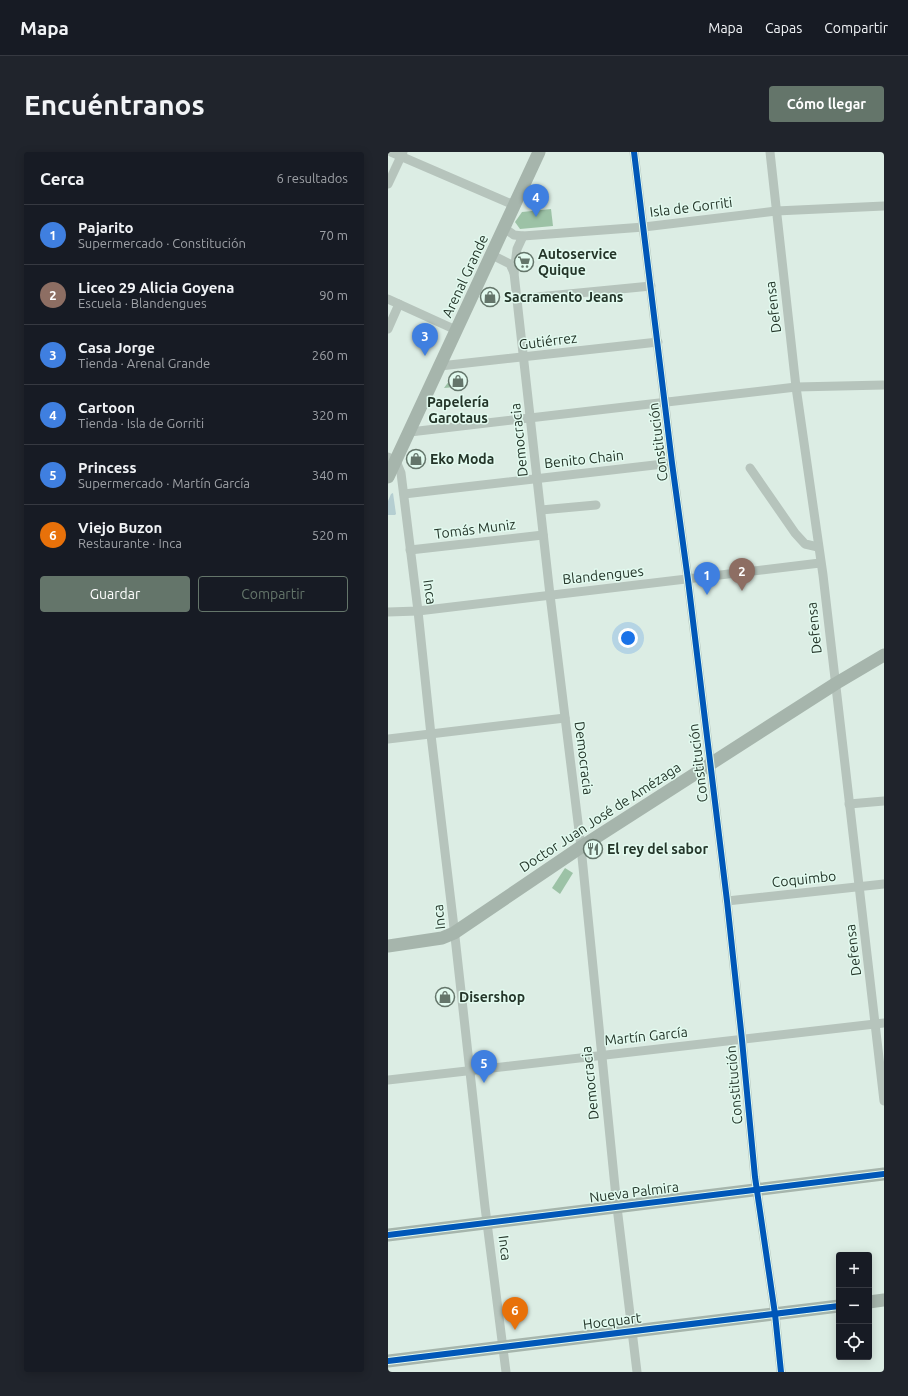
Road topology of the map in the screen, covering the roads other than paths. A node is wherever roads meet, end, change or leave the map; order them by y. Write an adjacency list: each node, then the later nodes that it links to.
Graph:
1 (391, 152): 5 (street)
2 (539, 152): 7 (street, Arenal Grande)
3 (634, 152): 10 (street, Constitución)
4 (770, 152): 9 (street, Defensa)
5 (402, 154): 6 (street); 7 (street)
6 (388, 184)
7 (514, 205): 11 (street, Arenal Grande)
8 (884, 206): 9 (street, Isla de Gorriti)
9 (776, 211): 10 (street, Isla de Gorriti); 25 (street, Defensa)
10 (644, 227): 12 (street, Isla de Gorriti); 15 (street, Constitución)
11 (504, 228): 12 (street, Isla de Gorriti); 13 (street, Arenal Grande)
12 (523, 236): 14 (street, Democracia)
13 (492, 255): 14 (street); 20 (street, Arenal Grande)
14 (514, 273): 17 (street, Democracia)
15 (651, 286): 17 (street); 21 (street, Constitución)
16 (388, 299): 18 (street)
17 (517, 299): 22 (street, Democracia)
18 (399, 304): 19 (street); 20 (street)
19 (388, 329)
20 (456, 330): 23 (street, Arenal Grande)
21 (658, 342): 22 (street, Gutiérrez); 26 (street, Constitución)
22 (524, 358): 23 (street, Gutiérrez); 27 (street, Democracia)
23 (440, 366): 28 (street, Arenal Grande)
24 (884, 385): 25 (street)
25 (796, 387): 26 (street); 38 (street, Defensa)
26 (666, 402): 27 (street); 30 (street, Constitución)
27 (530, 418): 28 (street); 33 (street, Democracia)
28 (410, 432): 29 (street, Arenal Grande)
29 (392, 459): 32 (street, Arenal Grande); 34 (street, Inca)
30 (672, 464): 33 (street, Benito Chain); 41 (street, Constitución)
31 (750, 468): 38 (street)
32 (388, 478)
33 (537, 479): 34 (street, Benito Chain); 36 (street, Democracia)
34 (404, 494): 39 (street, Inca)
35 (596, 505): 36 (street)
36 (541, 510): 37 (street, Democracia)
37 (543, 535): 39 (street, Tomás Muniz); 42 (street, Democracia)
38 (818, 547): 40 (street, Defensa)
39 (410, 550): 43 (street, Inca)
40 (820, 563): 41 (street, Blandengues); 46 (street, Defensa)
41 (688, 580): 42 (street, Blandengues); 50 (street, Constitución)
42 (550, 595): 43 (street, Blandengues); 47 (street, Democracia)
43 (418, 611): 44 (street, Blandengues); 48 (street, Inca)
44 (388, 612)
45 (884, 656): 46 (street, Doctor Juan José de Amézaga)
46 (835, 684): 50 (street, Doctor Juan José de Amézaga); 52 (street, Defensa)
47 (565, 718): 48 (street); 53 (street, Democracia)
48 (431, 734): 49 (street); 57 (street, Inca)
49 (388, 739)
50 (710, 764): 53 (street, Doctor Juan José de Amézaga); 56 (street, Constitución)
51 (884, 801): 52 (street)
52 (849, 804): 55 (street, Defensa)
53 (581, 847): 57 (street, Doctor Juan José de Amézaga); 61 (street, Democracia)
54 (884, 884): 55 (street, Coquimbo)
55 (859, 887): 56 (street, Coquimbo); 59 (street, Defensa)
56 (727, 901): 60 (street, Constitución)
57 (454, 933): 58 (street, Doctor Juan José de Amézaga); 62 (street, Inca)
58 (388, 946)
59 (880, 1023): 60 (street, Martín García); 64 (street, Defensa)
60 (742, 1040): 61 (street, Martín García); 66 (street, Constitución)
61 (602, 1056): 62 (street, Martín García); 67 (street, Democracia)
62 (470, 1072): 63 (street, Martín García); 68 (street, Inca)
63 (388, 1080)
64 (884, 1101)
65 (884, 1174): 66 (street, Nueva Palmira)
66 (756, 1189): 67 (street, Nueva Palmira); 73 (street, Constitución)
67 (617, 1207): 68 (street, Nueva Palmira); 74 (street, Democracia)
68 (488, 1223): 69 (street, Nueva Palmira); 75 (street, Inca)
69 (388, 1235)
70 (884, 1300): 71 (street)
71 (872, 1302)
72 (836, 1306): 73 (street, Hocquart)
73 (775, 1314): 74 (street, Hocquart); 79 (street, Constitución)
74 (633, 1330): 75 (street, Hocquart); 78 (street, Democracia)
75 (504, 1347): 76 (street, Hocquart); 77 (street, Inca)
76 (388, 1361)
77 (506, 1372)
78 (637, 1372)
79 (781, 1372)

